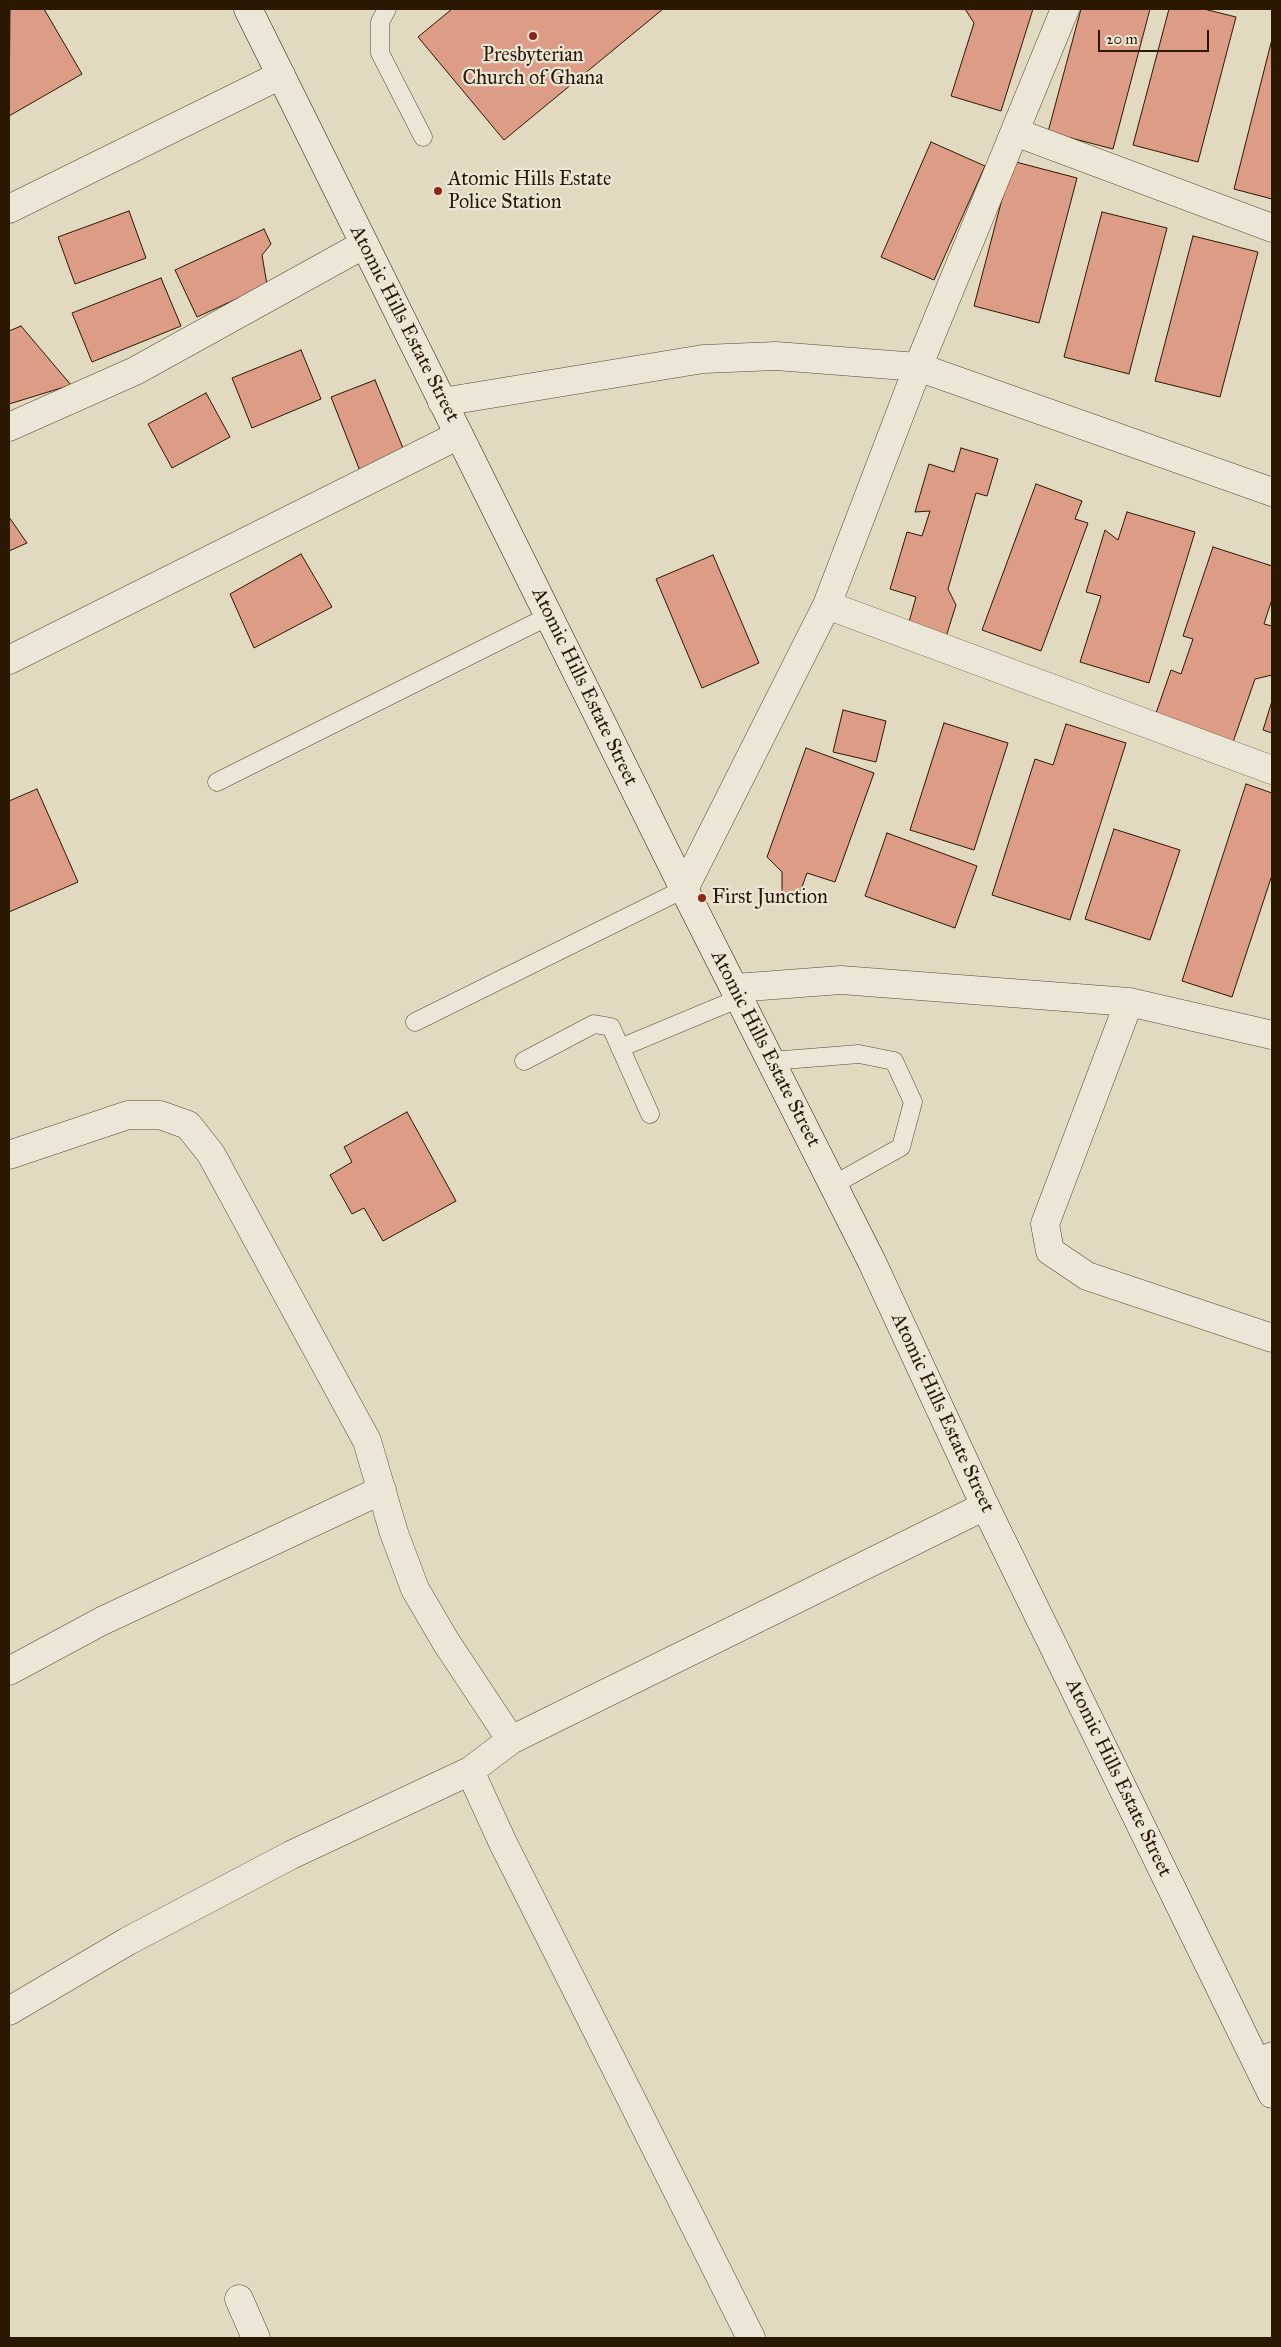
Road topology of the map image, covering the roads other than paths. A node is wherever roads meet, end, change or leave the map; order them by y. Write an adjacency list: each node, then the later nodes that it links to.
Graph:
1 (248, 9): 4 (street, Atomic Hills Estate Street)
2 (387, 9): 6 (lane)
3 (1065, 9): 5 (street)
4 (281, 75): 7 (street); 9 (street, Atomic Hills Estate Street)
5 (1015, 132): 8 (street); 10 (street)
6 (423, 137)
7 (9, 209)
8 (1272, 228)
9 (364, 245): 11 (street, Atomic Hills Estate Street); 12 (street)
10 (918, 367): 11 (street); 14 (street); 15 (street)
11 (442, 402): 13 (street, Atomic Hills Estate Street)
12 (9, 427)
13 (459, 435): 16 (street, Atomic Hills Estate Street); 17 (street)
14 (1272, 492)
15 (827, 605): 18 (street); 20 (street)
16 (550, 616): 19 (lane); 20 (street, Atomic Hills Estate Street)
17 (9, 660)
18 (1272, 770)
19 (217, 782)
20 (684, 889): 21 (street, Atomic Hills Estate Street); 23 (lane)
21 (738, 993): 22 (street); 25 (lane); 27 (street, Atomic Hills Estate Street)
22 (1130, 1002): 24 (street); 31 (street)
23 (415, 1022)
24 (1272, 1035)
25 (620, 1048): 26 (lane); 28 (lane)
26 (524, 1061)
27 (771, 1061): 30 (street, Atomic Hills Estate Street); 30 (lane)
28 (650, 1114)
29 (9, 1155): 32 (street)
30 (833, 1186): 33 (street, Atomic Hills Estate Street)
31 (1272, 1338)
32 (382, 1490): 34 (street); 35 (street)
33 (985, 1506): 35 (street); 38 (street, Atomic Hills Estate Street)
34 (9, 1671)
35 (511, 1740): 36 (street)
36 (470, 1771): 37 (street); 42 (street)
37 (9, 2011)
38 (1263, 2055): 39 (street, Atomic Hills Estate Street)
39 (1272, 2094)
40 (239, 2299): 41 (street)
41 (256, 2338)
42 (751, 2338)

